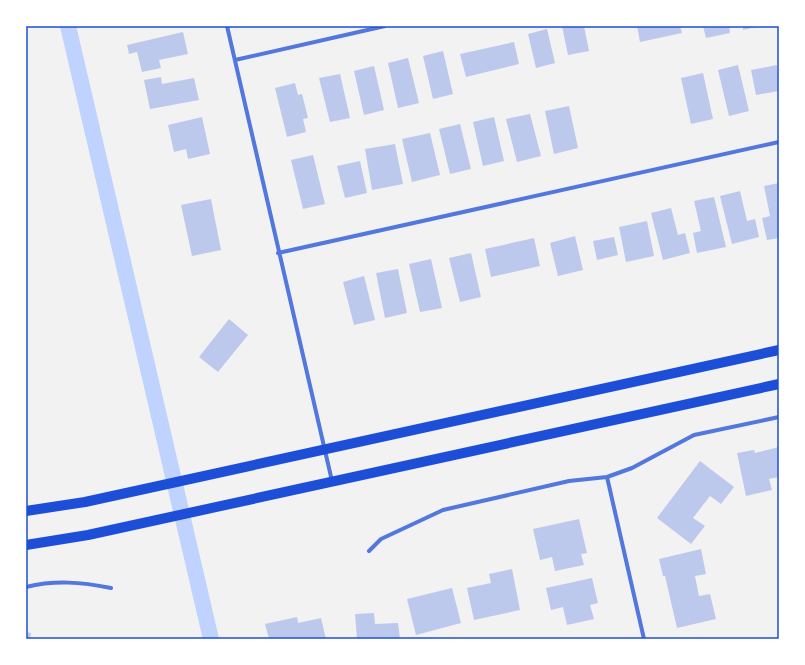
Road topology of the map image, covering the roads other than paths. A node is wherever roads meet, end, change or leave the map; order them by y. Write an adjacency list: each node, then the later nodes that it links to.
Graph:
1 (227, 26): 3 (street)
2 (385, 26): 3 (street)
3 (235, 60): 5 (street)
4 (779, 142): 5 (street)
5 (278, 253): 9 (street)
6 (779, 350): 9 (main road)
7 (779, 384): 11 (main road)
8 (779, 417): 10 (street)
9 (324, 450): 11 (street); 12 (main road)
10 (607, 477): 14 (street); 17 (street)
11 (332, 482): 13 (main road)
12 (26, 511)
13 (26, 545)
14 (369, 551)
15 (26, 587): 16 (street)
16 (111, 588)
17 (644, 639)

